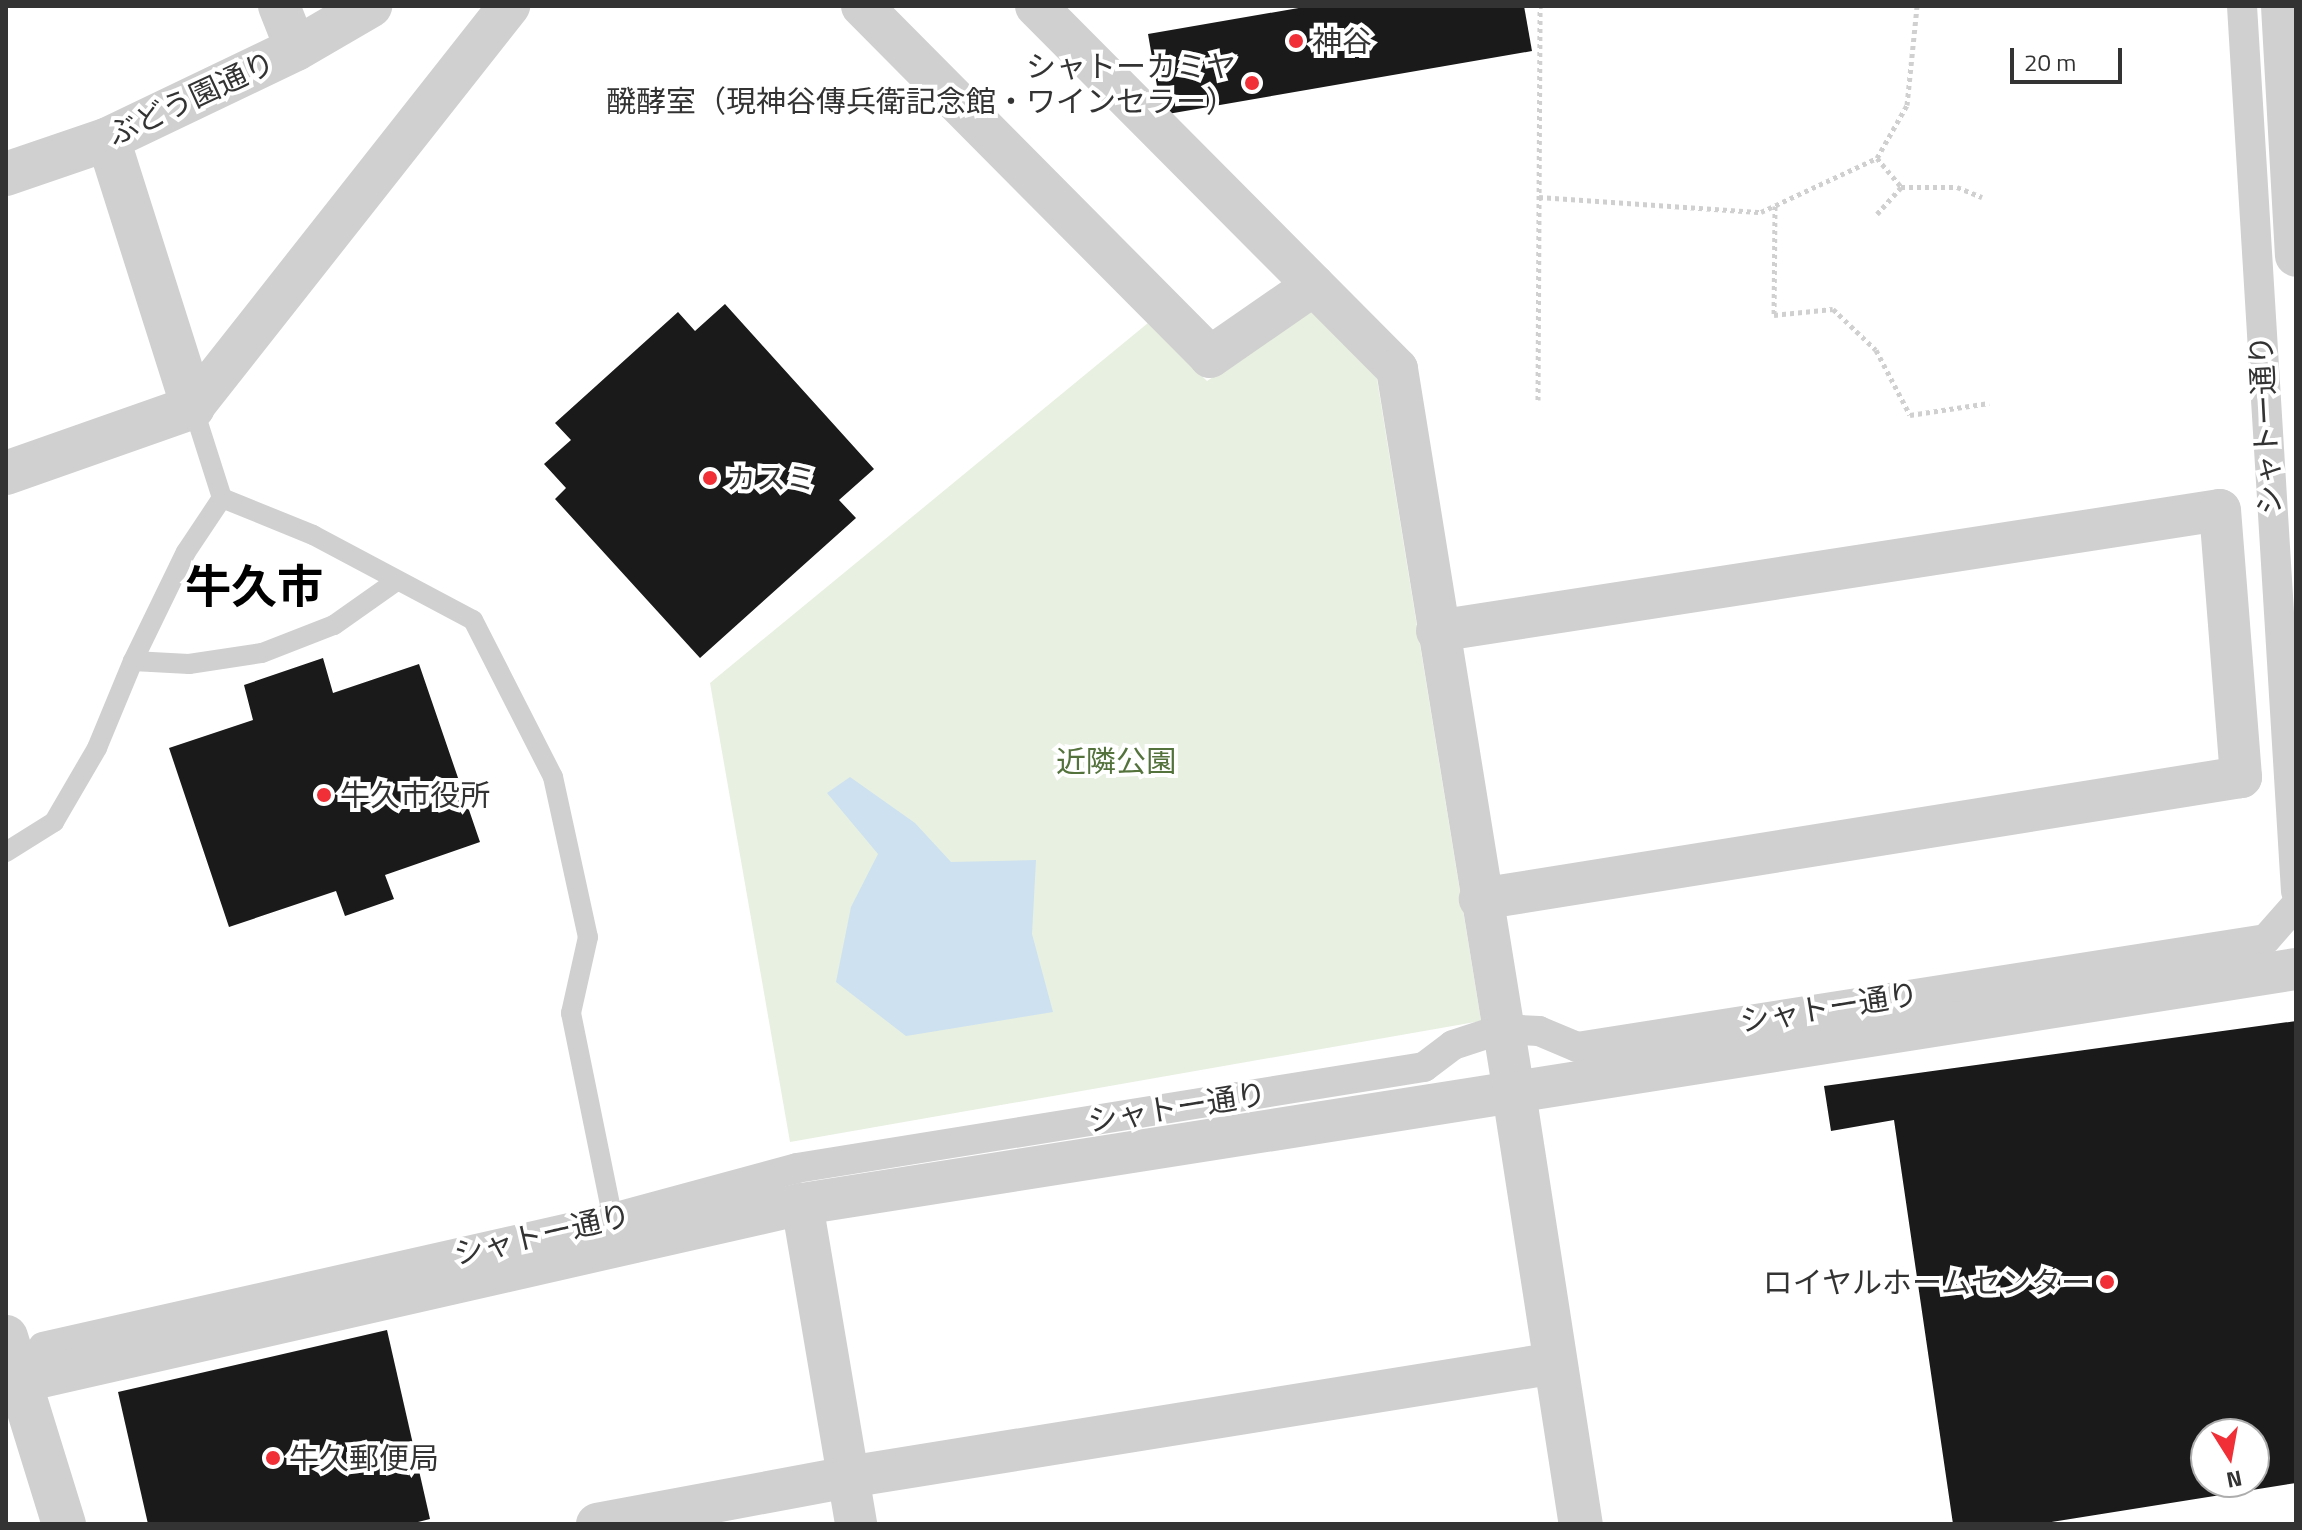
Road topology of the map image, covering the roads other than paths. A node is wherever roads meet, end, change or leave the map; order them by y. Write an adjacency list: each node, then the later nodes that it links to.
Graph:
1 (279, 6): 8 (street)
2 (370, 6): 8 (street, ぶどう園通り)
3 (509, 6): 14 (street)
4 (862, 6): 13 (street)
5 (1036, 6): 13 (street)
6 (2242, 6): 21 (street, シャトー通り)
7 (2282, 6): 11 (street)
8 (296, 49): 9 (street, ぶどう園通り)
9 (108, 139): 10 (street, ぶどう園通り); 14 (street)
10 (6, 174)
11 (2294, 186): 12 (street)
12 (2296, 256)
13 (1314, 285): 18 (street)
14 (193, 407): 15 (street); 16 (lane)
15 (6, 473)
16 (222, 498): 17 (lane); 19 (lane)
17 (395, 582): 19 (lane); 28 (lane)
18 (1437, 631): 22 (street); 22 (street)
19 (133, 661): 20 (lane)
20 (6, 852)
21 (2296, 891)
22 (1480, 899): 25 (street)
23 (2296, 905): 25 (street, シャトー通り)
24 (2296, 969): 26 (street)
25 (1502, 1029): 26 (street); 28 (street, シャトー通り)
26 (1514, 1093): 27 (street); 30 (street)
27 (802, 1204): 28 (street); 31 (street)
28 (615, 1232): 29 (street)
29 (19, 1362): 32 (street)
30 (1556, 1363): 31 (street); 35 (street)
31 (848, 1477): 33 (street); 34 (street)
32 (64, 1524)
33 (597, 1524)
34 (856, 1524)
35 (1581, 1524)

